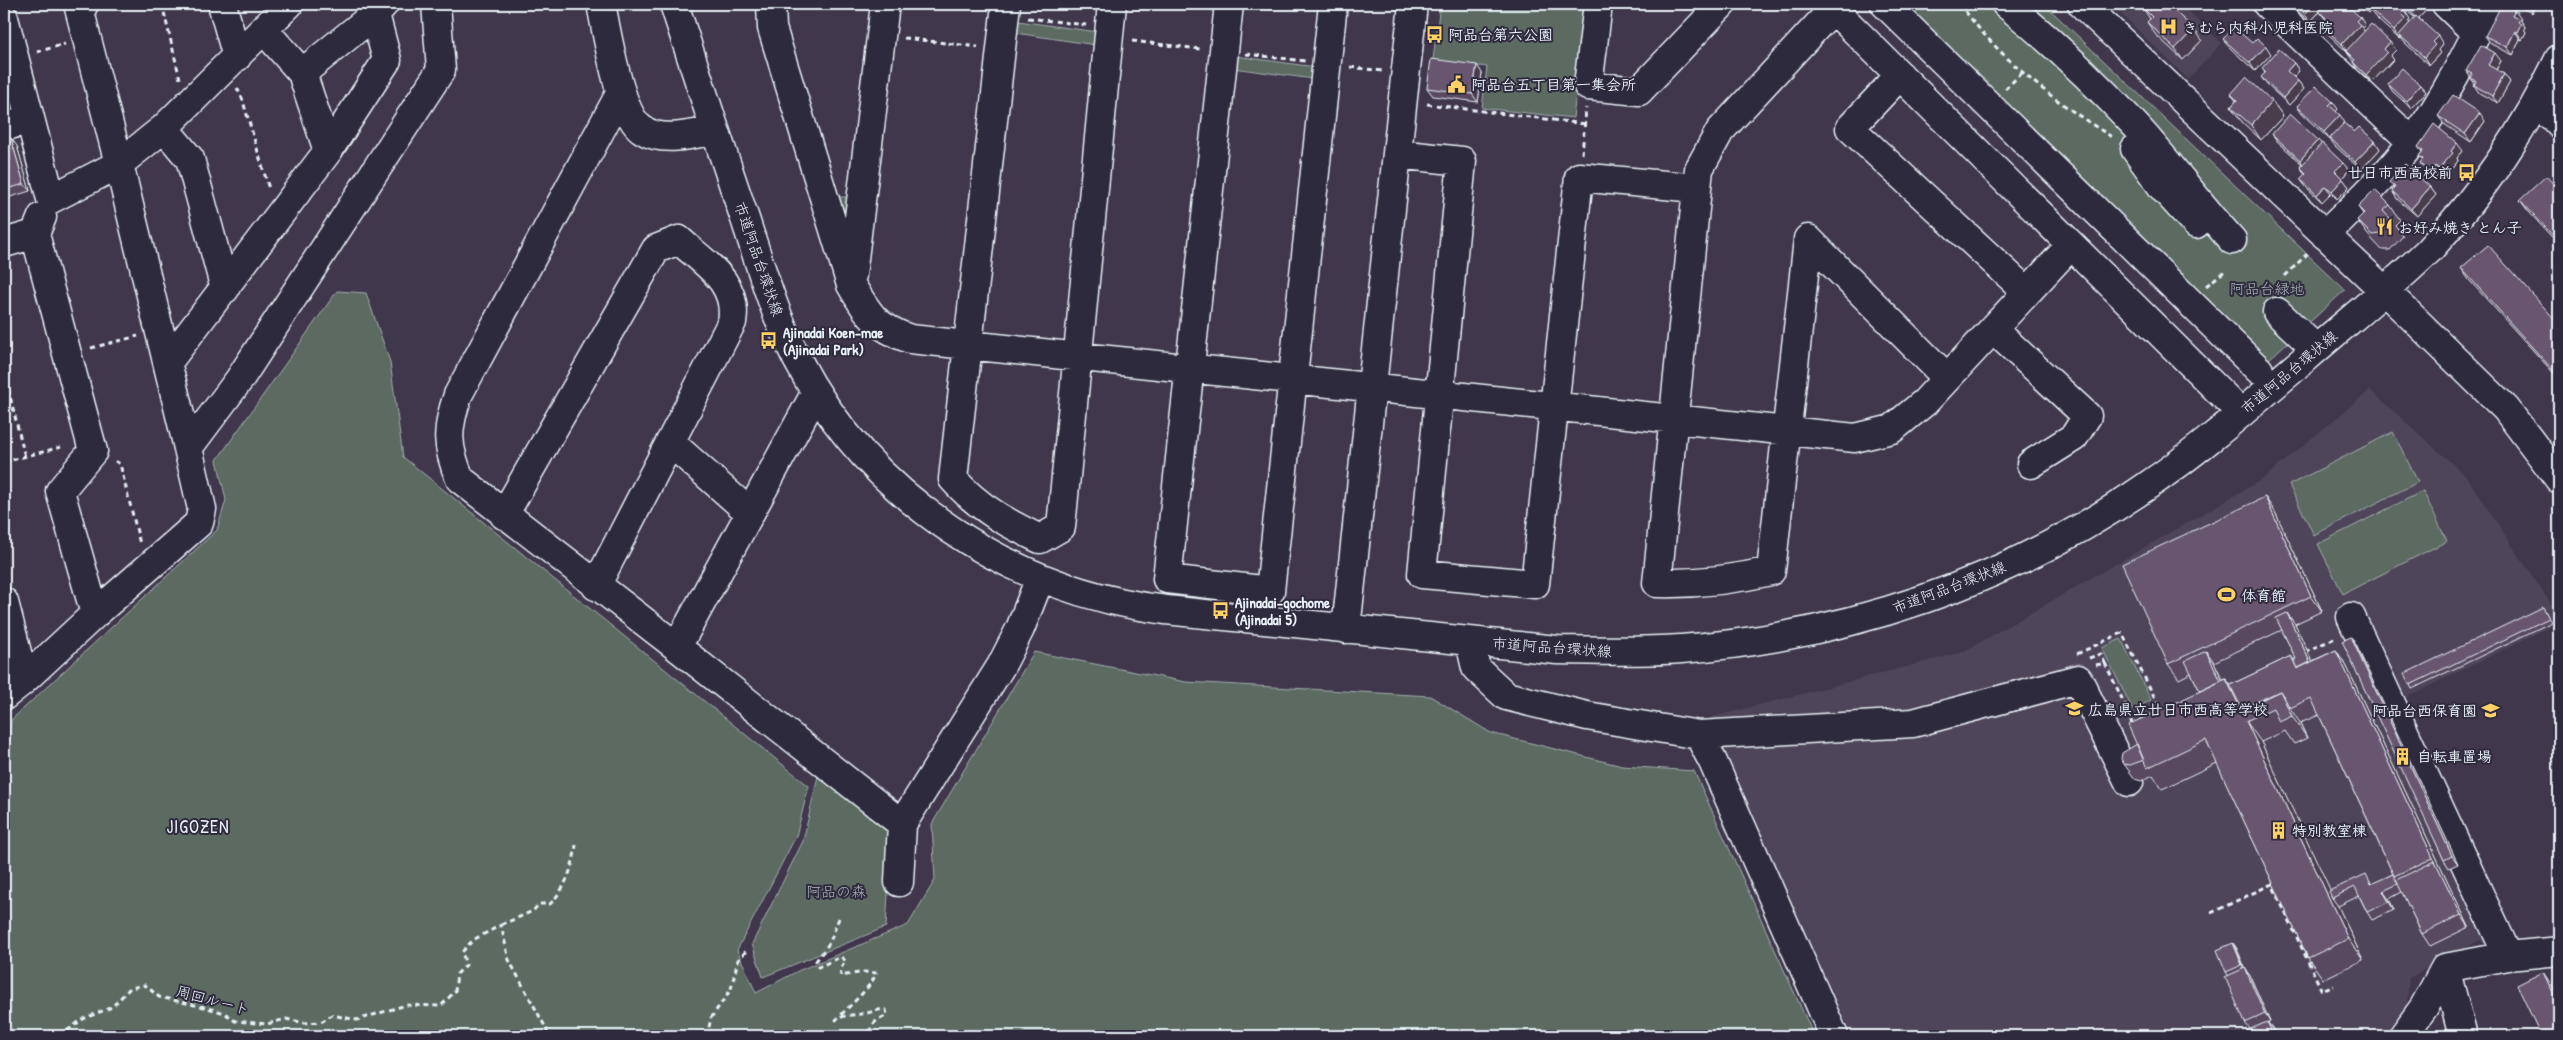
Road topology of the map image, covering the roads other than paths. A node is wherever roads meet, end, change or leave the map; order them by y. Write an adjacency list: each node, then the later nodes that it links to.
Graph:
1 (84, 4): 42 (street)
2 (222, 4): 29 (street)
3 (289, 4): 25 (street)
4 (436, 4): 74 (street)
5 (601, 4): 32 (street)
6 (674, 4): 38 (street, 市道阿品台環状線)
7 (771, 4): 44 (street)
8 (885, 4): 43 (street)
9 (1006, 4): 58 (street)
10 (1112, 4): 60 (street)
11 (1229, 4): 62 (street)
12 (1334, 4): 65 (street)
13 (1413, 4): 41 (street)
14 (1598, 4): 15 (street)
15 (1722, 4)
16 (1885, 4): 47 (street)
17 (2006, 4): 28 (street)
18 (2082, 4): 49 (street)
19 (2267, 4): 39 (street)
20 (2446, 4): 26 (street)
21 (2491, 4): 26 (street)
22 (1830, 7): 31 (street); 45 (street)
23 (380, 9): 30 (street); 40 (street)
24 (4, 18): 34 (street)
25 (264, 30): 29 (street); 30 (street)
26 (2476, 33): 39 (street)
27 (2559, 59): 33 (street, 市道阿品台環状線)
28 (2071, 60): 28 (street)
29 (231, 62): 37 (street)
30 (302, 72): 40 (street)
31 (1900, 75): 51 (street); 55 (street)
32 (621, 92): 38 (street); 78 (street)
33 (2535, 106): 35 (street); 54 (street, 市道阿品台環状線)
34 (29, 119): 36 (street); 46 (street)
35 (2559, 124)
36 (4, 127)
37 (164, 128): 42 (street); 53 (street)
38 (715, 130): 67 (street, 市道阿品台環状線)
39 (2412, 142): 49 (street)
40 (328, 151): 53 (street)
41 (1397, 154): 66 (street); 68 (street)
42 (119, 164): 46 (street); 61 (street)
43 (863, 181): 44 (street); 52 (street)
44 (818, 183): 52 (street)
45 (1697, 188): 69 (street); 71 (street)
46 (51, 199): 48 (street)
47 (2108, 223): 51 (street); 63 (street)
48 (35, 234): 50 (street); 82 (street)
49 (2319, 242): 54 (street)
50 (4, 243)
51 (2075, 249): 55 (street); 70 (street)
52 (851, 285): 58 (street)
53 (225, 289): 61 (street)
54 (2384, 291): 59 (street, 市道阿品台環状線); 76 (street)
55 (2027, 292): 57 (street)
56 (2277, 312): 59 (street)
57 (1993, 329): 64 (street); 75 (street)
58 (968, 345): 60 (street); 60 (street)
59 (2316, 349): 70 (street, 市道阿品台環状線)
60 (1078, 357): 62 (street)
61 (168, 362): 74 (street)
62 (1190, 369): 65 (street); 65 (street)
63 (2260, 370)
64 (1947, 378): 72 (street); 72 (street)
65 (1293, 379): 66 (street)
66 (1372, 387): 68 (street); 84 (street)
67 (816, 392): 77 (street); 79 (street, 市道阿品台環状線)
68 (1439, 395): 69 (street); 69 (street)
69 (1554, 407): 71 (street)
70 (2241, 413): 85 (street, 市道阿品台環状線)
71 (1673, 419): 72 (street); 72 (street)
72 (1787, 431)
73 (670, 442): 77 (street); 78 (street); 80 (street)
74 (188, 448): 82 (street)
75 (2031, 464)
76 (2559, 479)
77 (749, 512): 86 (street)
78 (504, 515): 80 (street)
79 (1040, 578): 84 (street, 市道阿品台環状線); 90 (street)
80 (596, 586): 86 (street)
81 (4, 602): 87 (street)
82 (95, 614): 87 (street)
83 (2354, 623): 93 (street)
84 (1346, 629): 85 (street, 市道阿品台環状線)
85 (1470, 642): 88 (street)
86 (677, 647): 90 (street)
87 (14, 688)
88 (1699, 735): 89 (street); 95 (street)
89 (2130, 782)
90 (902, 824): 91 (street)
91 (899, 882)
92 (2559, 951): 93 (street)
93 (2508, 956): 94 (street)
94 (2445, 968): 96 (street); 97 (street)
95 (1834, 1036)
96 (2403, 1036)
97 (2463, 1036)

